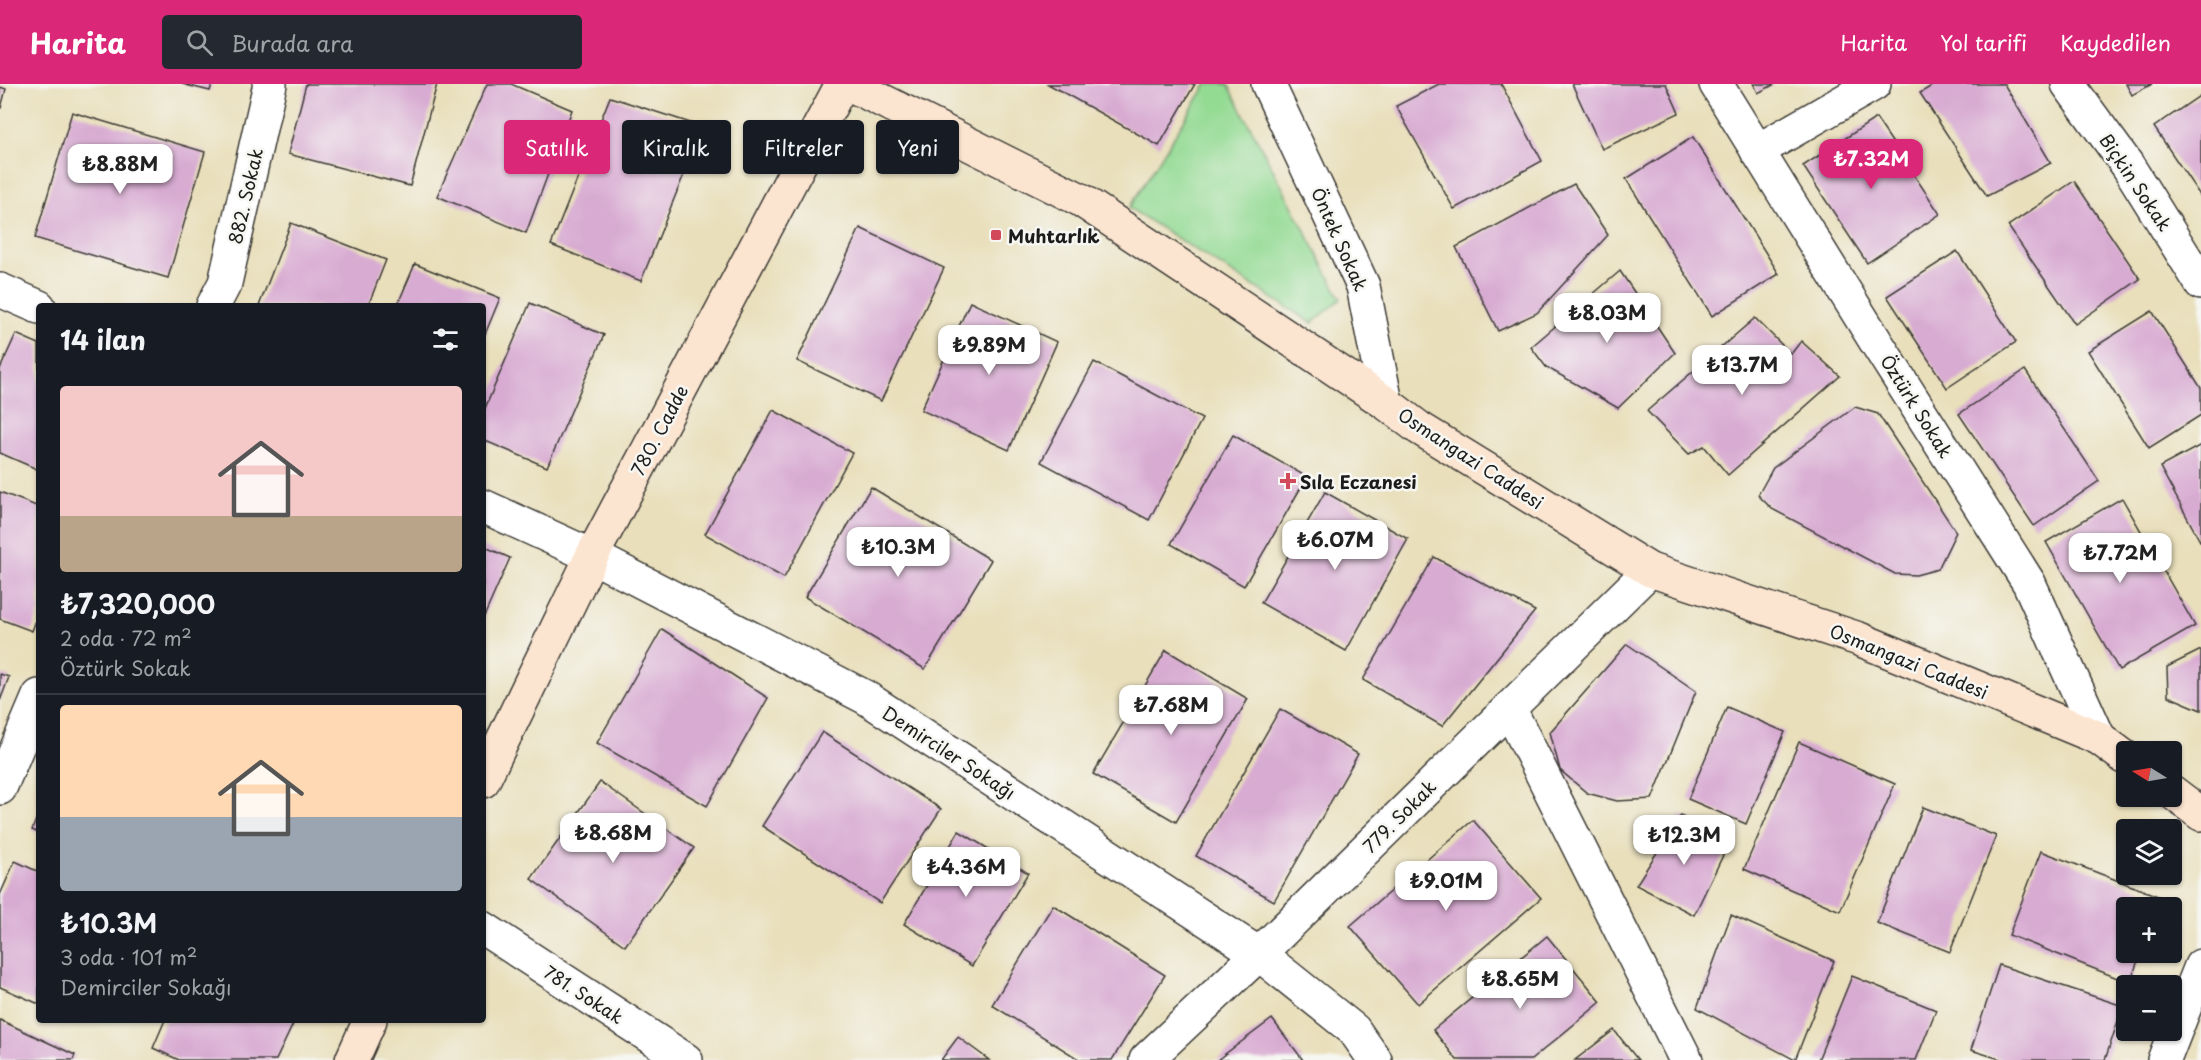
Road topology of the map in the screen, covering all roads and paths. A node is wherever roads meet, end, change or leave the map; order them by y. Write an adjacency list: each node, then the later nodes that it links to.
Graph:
1 (270, 84): 11 (street, 882. Sokak)
2 (842, 84): 15 (main road, 780. Cadde)
3 (849, 84): 13 (main road, Osmangazi Caddesi)
4 (1268, 84): 13 (street, Öntek Sokak)
5 (1716, 84): 8 (street, Öztürk Sokak)
6 (1874, 84): 8 (street)
7 (2068, 84): 9 (street, Biçkin Sokak)
8 (1757, 152): 19 (street, Öztürk Sokak)
9 (2201, 283)
10 (0, 290): 12 (street)
11 (215, 303)
12 (36, 306)
13 (1386, 403): 16 (main road, Osmangazi Caddesi)
14 (486, 507): 15 (street, Demirciler Sokağı)
15 (592, 556): 21 (main road, 780. Cadde); 26 (street, Demirciler Sokağı)
16 (1650, 570): 18 (street, 779. Sokak); 19 (main road, Osmangazi Caddesi)
17 (36, 703): 22 (street)
18 (1509, 708): 26 (street, 779. Sokak); 33 (street)
19 (2099, 738): 20 (main road, Osmangazi Caddesi)
20 (2116, 751)
21 (486, 775)
22 (0, 788)
23 (2182, 800): 24 (main road)
24 (2201, 814)
25 (486, 930): 30 (street, 781. Sokak)
26 (1259, 954): 31 (street, 779. Sokak); 32 (street, Demirciler Sokağı)
27 (2201, 966): 34 (street)
28 (369, 1023): 29 (main road)
29 (352, 1060)
30 (686, 1060)
31 (1146, 1060)
32 (1375, 1060)
33 (1686, 1060)
34 (2164, 1060)

